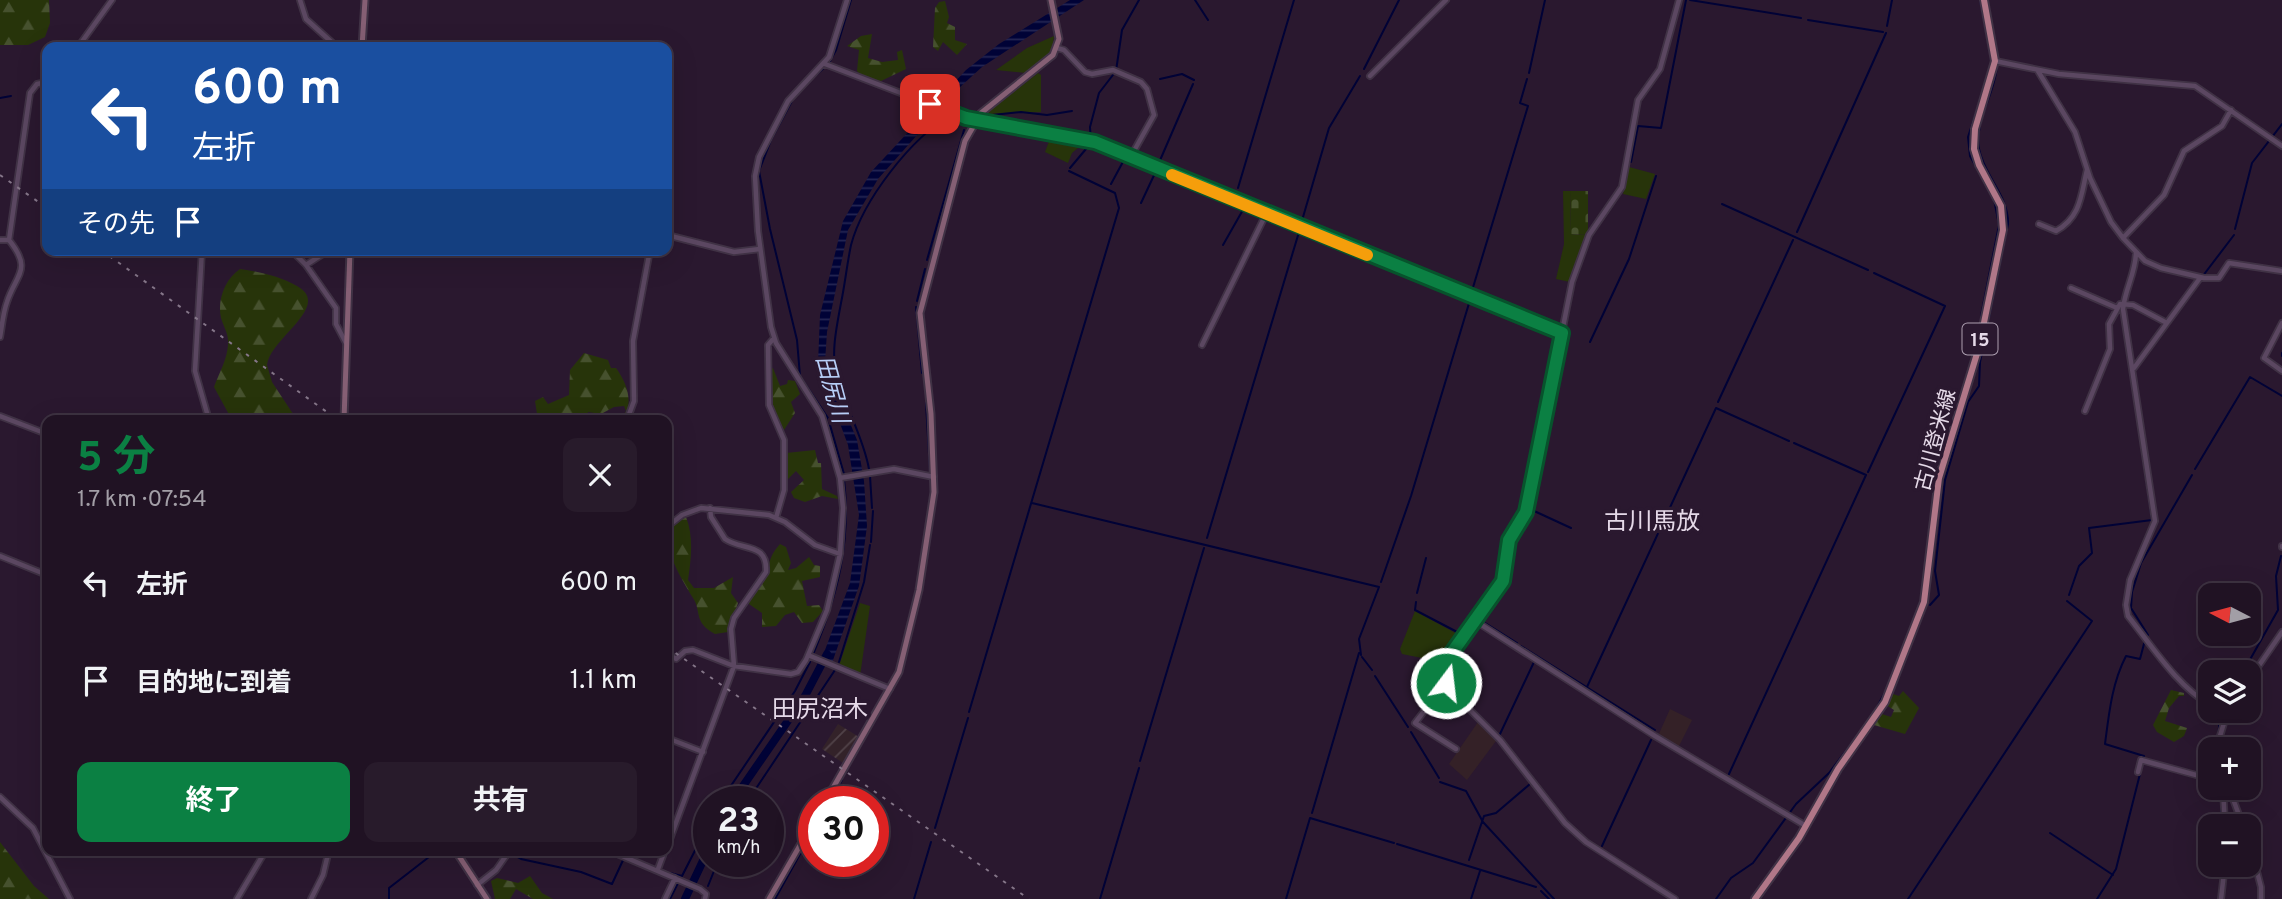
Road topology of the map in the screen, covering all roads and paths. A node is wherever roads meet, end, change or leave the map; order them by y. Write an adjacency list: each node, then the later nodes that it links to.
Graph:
1 (112, 0): 9 (street)
2 (300, 0): 10 (street)
3 (365, 0): 11 (street)
4 (847, 0): 14 (street)
5 (1051, 0): 12 (street)
6 (1446, 0): 16 (street)
7 (1679, 0): 46 (street)
8 (1984, 0): 13 (main road, 古川登米線 / 15)
9 (82, 42)
10 (331, 42)
11 (362, 42)
12 (1057, 48): 19 (street); 21 (street)
13 (1995, 61): 15 (street); 83 (main road, 古川登米線 / 15)
14 (826, 65): 19 (street); 29 (street)
15 (2038, 71): 18 (street); 22 (street)
16 (1370, 76)
17 (42, 84): 28 (street)
18 (2231, 110): 20 (street); 26 (street)
19 (975, 120): 21 (street); 59 (street)
20 (2282, 146)
21 (1130, 158): 23 (street)
22 (2087, 169): 24 (street); 26 (street)
23 (1266, 214): 46 (street); 50 (street)
24 (2039, 224)
25 (672, 236): 29 (street)
26 (2123, 238): 30 (street)
27 (0, 240): 28 (street)
28 (9, 240): 41 (street)
29 (760, 249): 48 (street)
30 (2136, 252): 38 (street); 42 (street)
31 (202, 256): 54 (street)
32 (297, 256): 36 (street)
33 (320, 256): 36 (street)
34 (350, 256): 49 (street)
35 (649, 256): 56 (street)
36 (306, 265): 49 (street)
37 (2282, 271): 38 (street)
38 (2202, 278): 44 (street)
39 (2071, 288): 43 (street)
40 (0, 295): 41 (street)
41 (9, 297): 47 (street)
42 (2123, 302): 43 (street); 44 (street); 51 (street)
43 (2117, 308): 53 (street)
44 (2165, 322): 51 (street)
45 (2282, 323): 52 (street)
46 (1562, 333): 67 (street)
47 (0, 337)
48 (774, 338): 60 (street); 62 (street)
49 (346, 344): 55 (street)
50 (1202, 345)
51 (2133, 369): 75 (street)
52 (2282, 371)
53 (2085, 411)
54 (208, 415)
55 (344, 415)
56 (629, 415)
57 (0, 416): 58 (street)
58 (42, 432)
59 (934, 477): 60 (street); 74 (street)
60 (840, 478): 64 (street)
61 (710, 508): 62 (street); 63 (street); 72 (street)
62 (776, 517): 64 (street)
63 (672, 523)
64 (840, 554): 69 (street)
65 (0, 556): 66 (street)
66 (42, 572)
67 (1477, 622): 73 (street); 83 (street)
68 (2282, 632): 71 (street)
69 (808, 655): 72 (street); 74 (street)
70 (672, 656): 72 (street)
71 (2261, 663)
72 (734, 666): 78 (street)
73 (1446, 683): 77 (street); 106 (street)
74 (890, 689): 81 (street)
75 (2198, 696)
76 (672, 740): 78 (street)
77 (1455, 749)
78 (703, 752): 84 (street)
79 (2138, 772): 80 (street)
80 (2198, 775)
81 (834, 786)
82 (0, 797): 85 (street)
83 (1806, 827): 107 (main road, 古川登米線 / 15)
84 (672, 832)
85 (42, 845)
86 (798, 849): 105 (street)
87 (48, 856): 99 (street)
88 (262, 856): 100 (street)
89 (328, 856): 101 (street)
90 (459, 856): 98 (street)
91 (506, 856): 98 (street)
92 (624, 856): 94 (street)
93 (663, 856): 94 (street)
94 (658, 869): 97 (street)
95 (2224, 877): 108 (street)
96 (2259, 877): 109 (street)
97 (675, 878): 103 (street); 104 (street)
98 (477, 885): 102 (street)
99 (71, 899)
100 (237, 899)
101 (311, 899)
102 (487, 899)
103 (665, 899)
104 (705, 899)
105 (769, 899)
106 (1675, 899)
107 (1755, 899)
108 (2221, 899)
109 (2261, 899)

